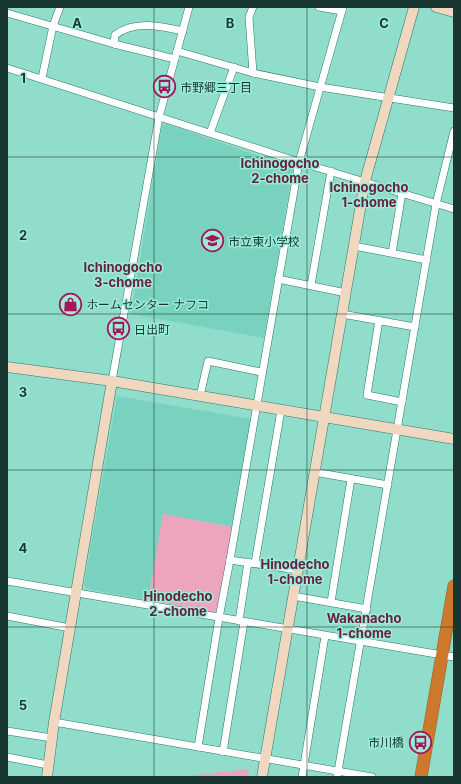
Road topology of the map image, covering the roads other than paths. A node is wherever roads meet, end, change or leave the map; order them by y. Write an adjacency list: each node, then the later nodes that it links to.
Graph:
1 (60, 7): 10 (street)
2 (189, 7): 11 (street)
3 (253, 7): 16 (street)
4 (319, 7): 7 (street)
5 (414, 7): 19 (street)
6 (436, 7): 8 (street)
7 (343, 9): 18 (street)
8 (454, 12)
9 (7, 14): 10 (street)
10 (53, 26): 12 (street); 17 (street)
11 (183, 30): 12 (street); 13 (street)
12 (114, 44): 13 (street)
13 (176, 55): 14 (street); 21 (street)
14 (234, 67): 16 (street); 23 (street)
15 (7, 68): 17 (street)
16 (253, 73): 18 (street)
17 (42, 78): 21 (street)
18 (320, 87): 19 (street); 24 (street)
19 (389, 96): 20 (street); 26 (street)
20 (454, 108)
21 (158, 117): 23 (street); 41 (street)
22 (454, 131): 28 (street)
23 (210, 133): 24 (street)
24 (299, 162): 25 (street); 33 (street)
25 (331, 171): 26 (street); 34 (street)
26 (365, 181): 27 (street); 30 (street)
27 (402, 193): 28 (street); 31 (street)
28 (436, 204): 29 (street); 32 (street)
29 (454, 209)
30 (354, 246): 31 (street); 35 (street)
31 (392, 253): 32 (street)
32 (427, 260): 38 (street)
33 (278, 279): 34 (street); 40 (street)
34 (311, 285): 35 (street)
35 (346, 293): 36 (street)
36 (342, 314): 37 (street); 46 (street)
37 (379, 320): 38 (street); 43 (street)
38 (415, 327): 43 (street)
39 (7, 367): 41 (street)
40 (261, 372): 42 (street); 44 (street)
41 (112, 381): 42 (street); 57 (street)
42 (200, 396): 44 (street)
43 (402, 402): 47 (street)
44 (256, 406): 45 (street); 52 (street)
45 (281, 410): 46 (street); 53 (street)
46 (324, 416): 47 (street); 49 (street)
47 (398, 429): 48 (street); 51 (street)
48 (454, 439)
49 (314, 472): 50 (street); 54 (street)
50 (351, 479): 51 (street); 59 (street)
51 (388, 485): 60 (street)
52 (230, 560): 53 (street); 62 (street)
53 (252, 563): 54 (street); 63 (street)
54 (297, 570): 58 (street)
55 (7, 581): 57 (street)
56 (454, 586): 68 (highway)
57 (76, 593): 62 (street); 64 (street)
58 (293, 596): 59 (street); 65 (street)
59 (331, 602): 60 (street)
60 (367, 609): 67 (street)
61 (7, 616): 64 (street)
62 (219, 618): 63 (street); 72 (street)
63 (241, 622): 65 (street); 73 (street)
64 (70, 628): 69 (street)
65 (288, 630): 66 (street); 75 (street)
66 (325, 636): 67 (street); 77 (street)
67 (361, 642): 68 (street); 78 (street)
68 (448, 656): 83 (highway)
69 (54, 722): 71 (street); 72 (street)
70 (7, 731): 71 (street)
71 (52, 738): 76 (street)
72 (198, 747): 73 (street)
73 (223, 752): 75 (street)
74 (7, 757): 76 (street)
75 (265, 758): 77 (street); 80 (street)
76 (48, 765): 79 (street)
77 (304, 765): 78 (street); 81 (street)
78 (338, 774): 82 (street)
79 (47, 777)
80 (262, 777)
81 (302, 777)
82 (372, 777)
83 (421, 777)

